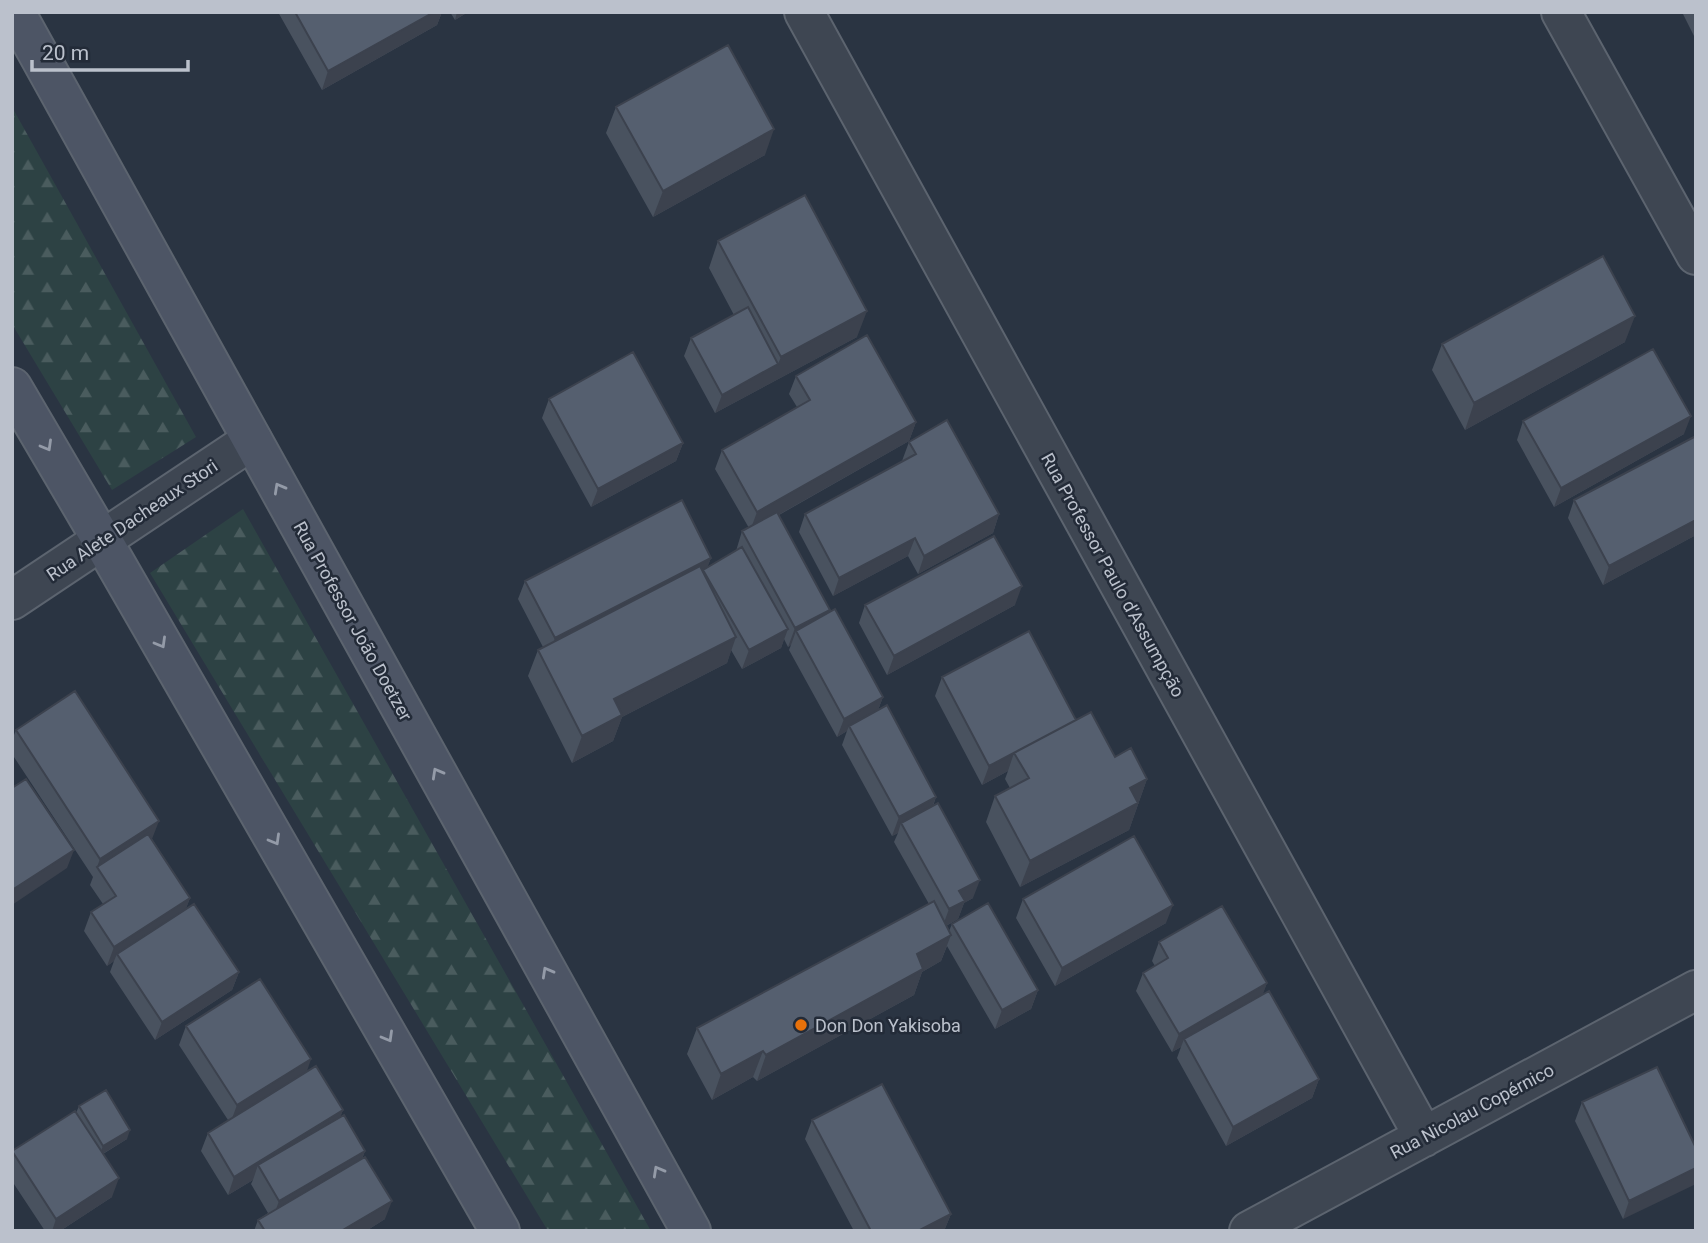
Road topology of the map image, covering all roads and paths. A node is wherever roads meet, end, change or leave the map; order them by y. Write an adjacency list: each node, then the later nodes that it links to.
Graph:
1 (15, 12): 6 (main road, Rua Professor João Doetzer)
2 (804, 12): 10 (street, Rua Professor Paulo d'Assumpção)
3 (1561, 12): 4 (street)
4 (1696, 255)
5 (12, 387): 7 (main road, one-way to 7)
6 (252, 440): 7 (street, Rua Alete Dacheaux Stori); 12 (main road, Rua Professor João Doetzer, one-way to 6)
7 (102, 540): 8 (street, Rua Alete Dacheaux Stori); 11 (main road, one-way to 11)
8 (12, 600)
9 (1696, 990): 10 (street, Rua Nicolau Copérnico)
10 (1424, 1137): 13 (street, Rua Nicolau Copérnico)
11 (500, 1231)
12 (691, 1231)
13 (1249, 1231)

